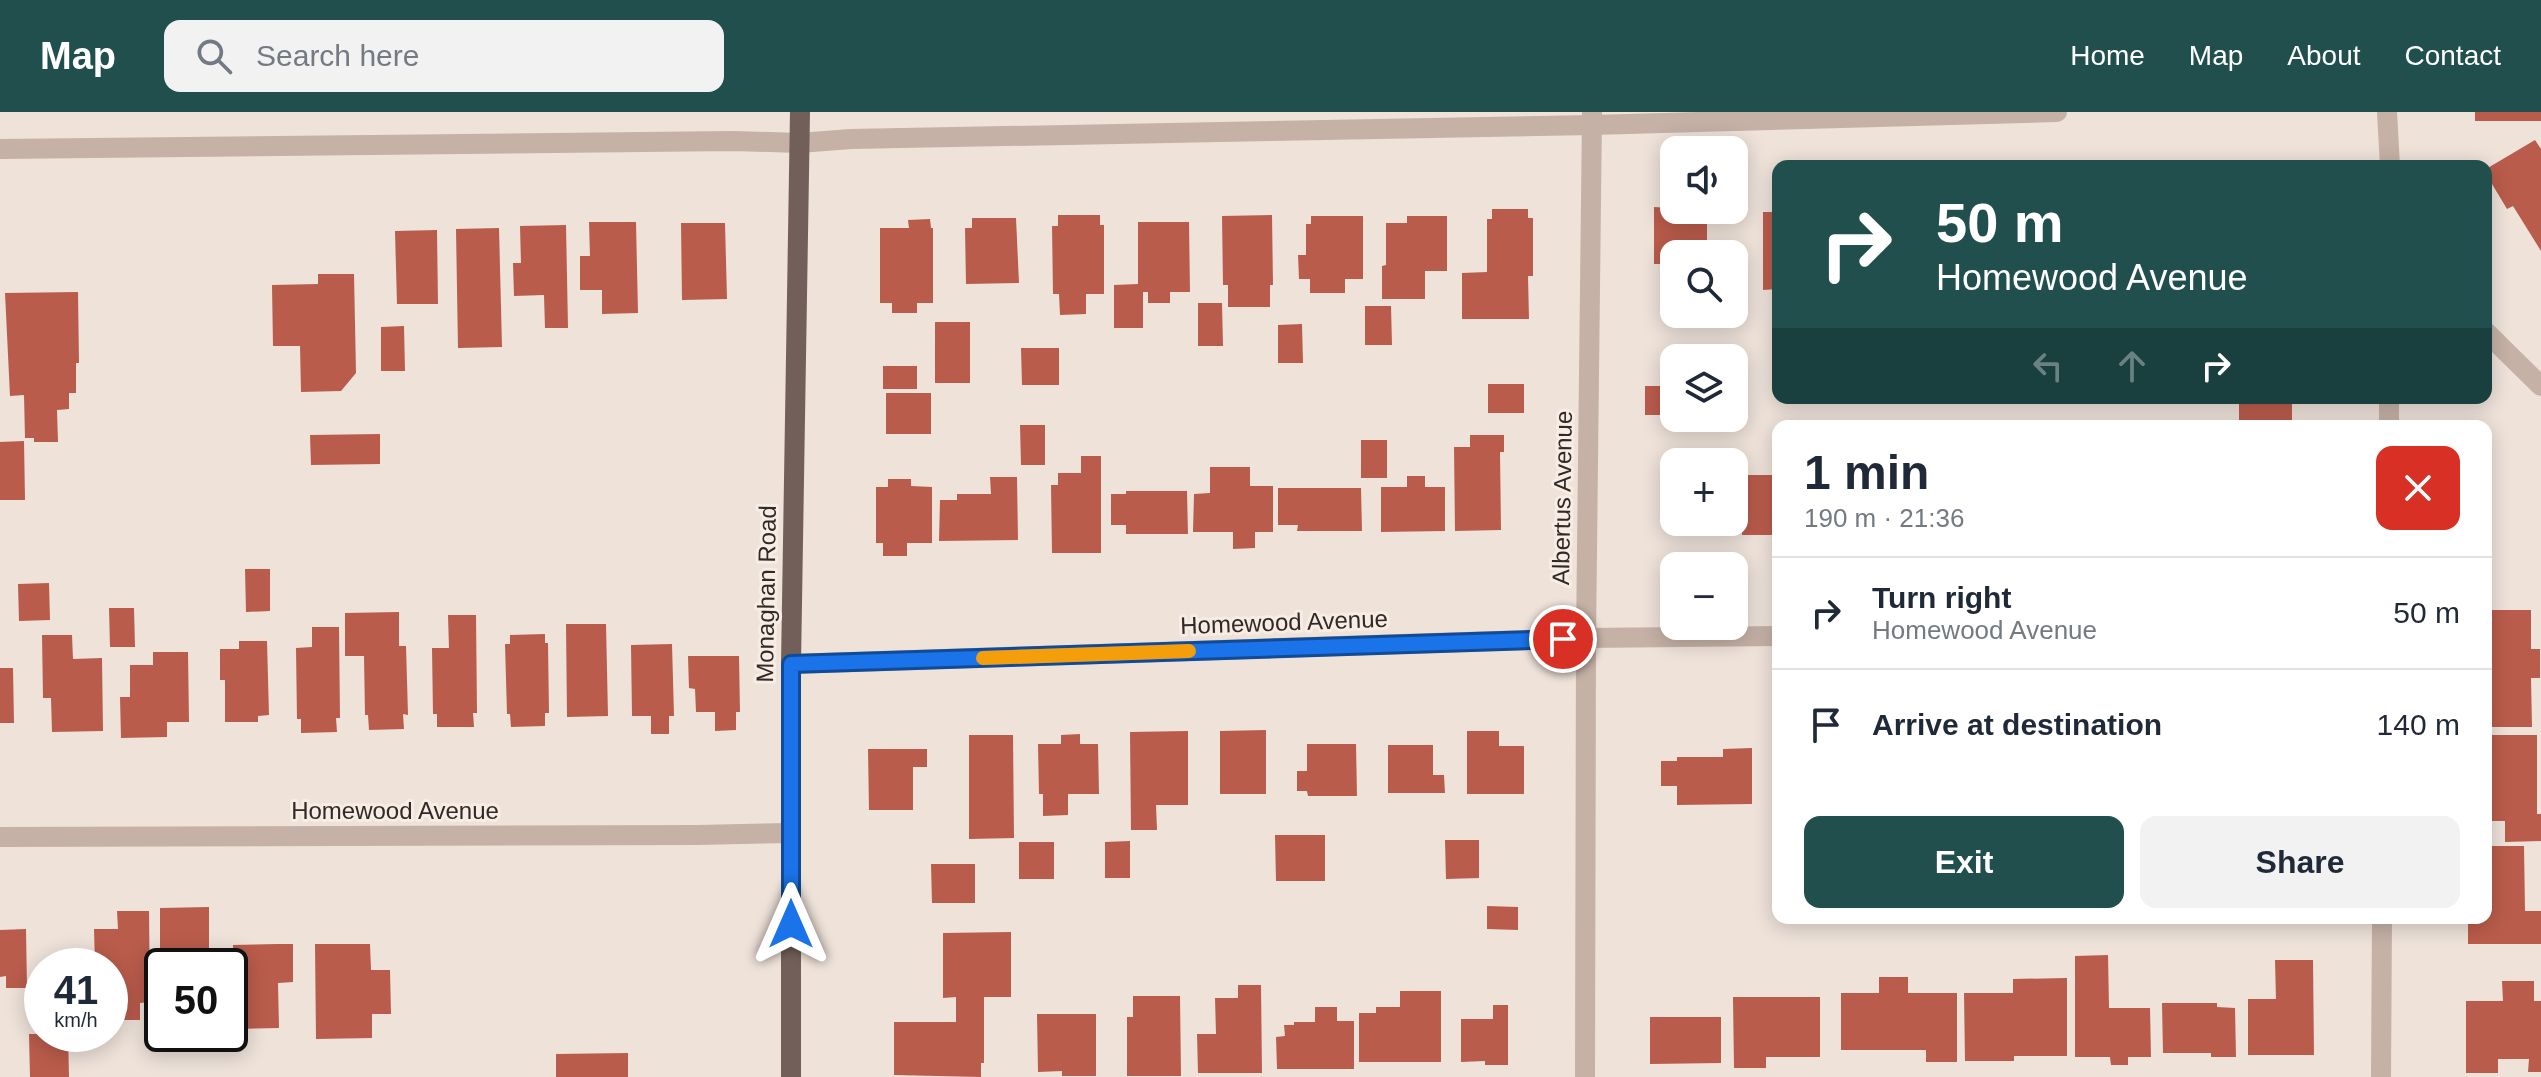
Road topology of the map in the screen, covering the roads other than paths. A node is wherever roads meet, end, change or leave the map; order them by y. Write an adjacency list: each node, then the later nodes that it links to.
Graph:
1 (800, 112): 5 (main road, Monaghan Road)
2 (2057, 112): 4 (street)
3 (2387, 112): 7 (street)
4 (1592, 119): 5 (street); 11 (street, Albertus Avenue)
5 (799, 143): 6 (street); 12 (main road, Monaghan Road)
6 (0, 149)
7 (2390, 160)
8 (2492, 338): 9 (street)
9 (2541, 386)
10 (1772, 636): 11 (street, Homewood Avenue)
11 (1586, 638): 12 (street, Homewood Avenue); 17 (street, Albertus Avenue)
12 (791, 664): 13 (main road, Monaghan Road)
13 (790, 833): 14 (street, Homewood Avenue); 16 (main road, Monaghan Road)
14 (0, 837)
15 (2382, 924): 18 (street)
16 (791, 1077)
17 (1585, 1077)
18 (2381, 1077)

